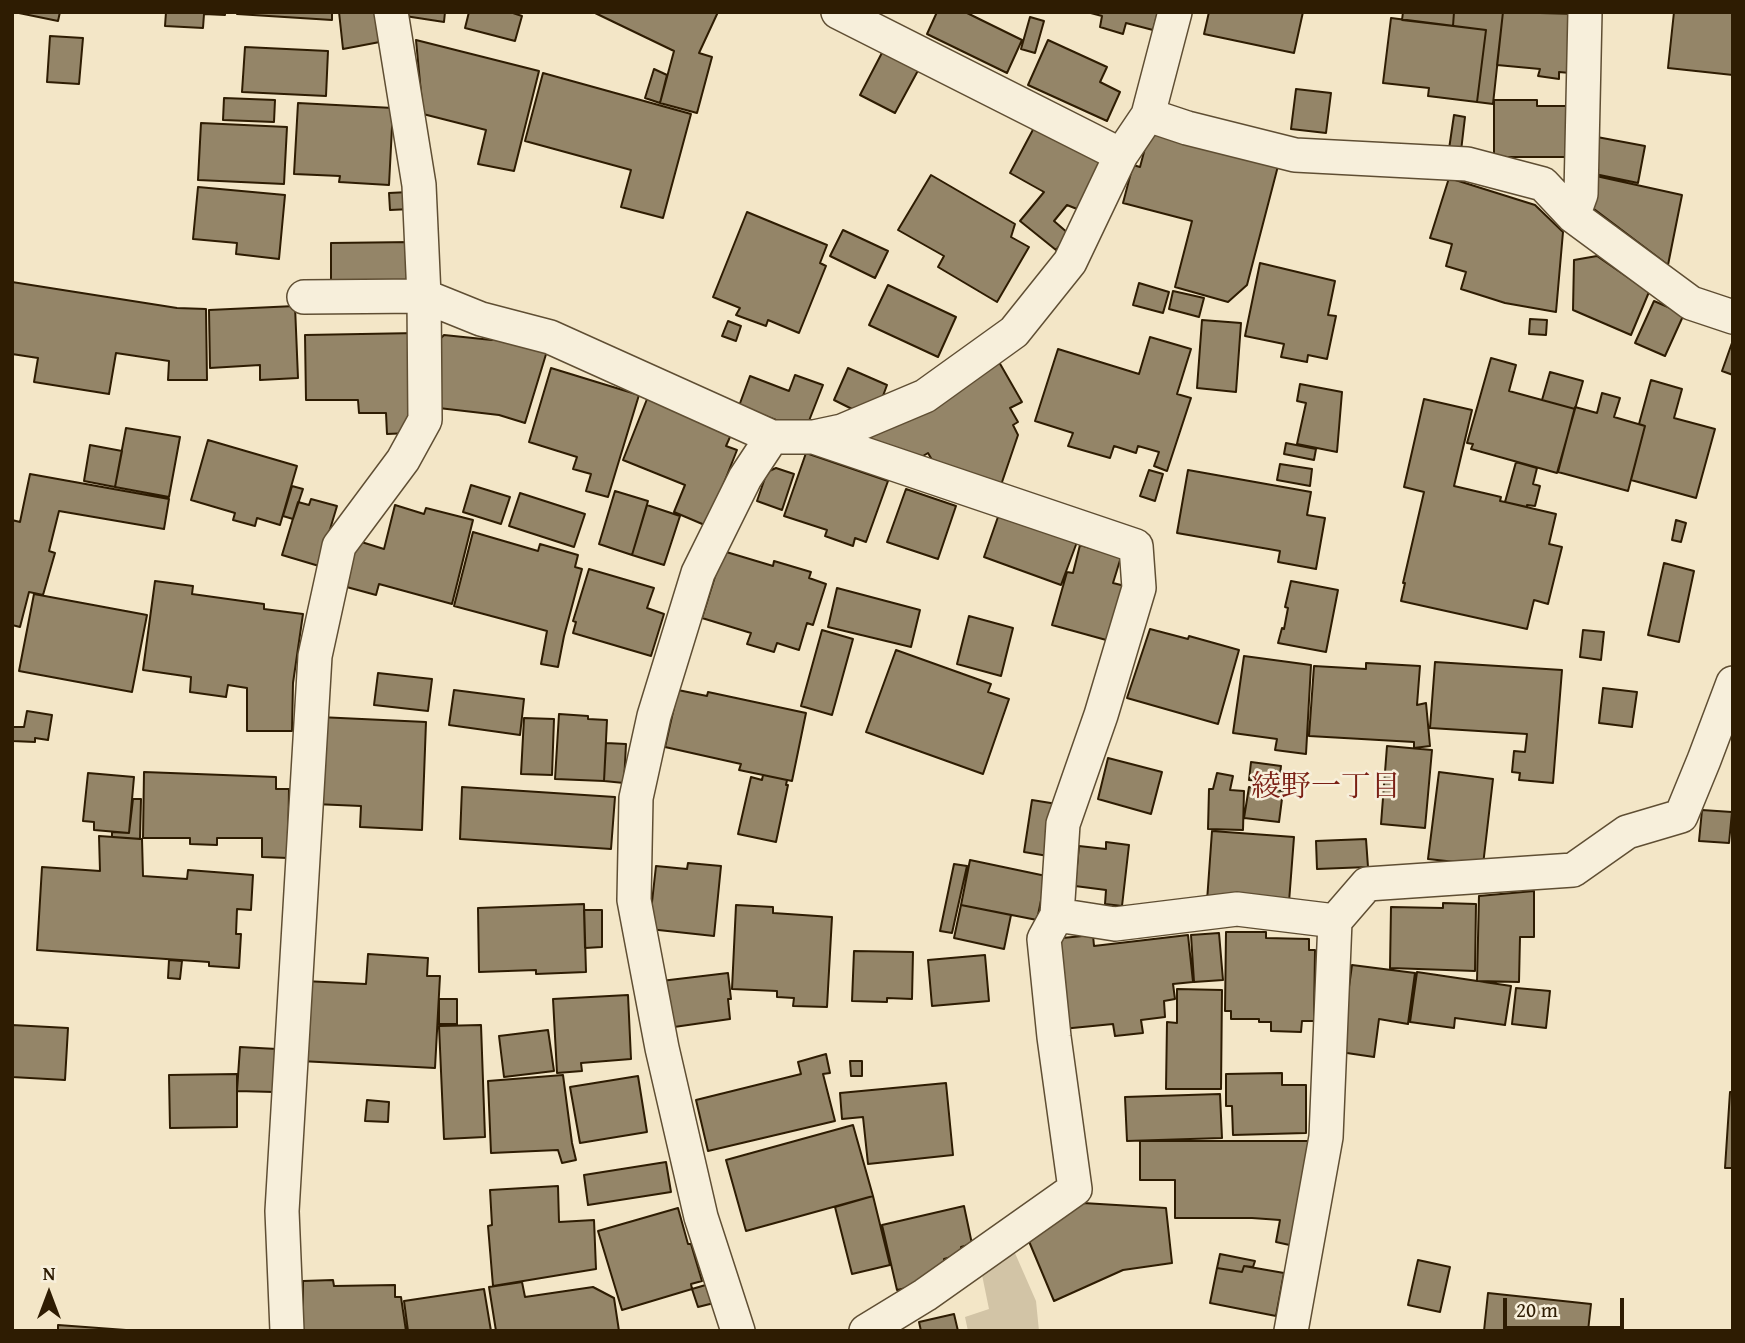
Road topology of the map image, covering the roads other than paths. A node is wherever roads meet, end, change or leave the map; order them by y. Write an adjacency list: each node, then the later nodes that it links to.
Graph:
1 (391, 12): 8 (street)
2 (838, 12): 6 (street)
3 (1175, 12): 5 (street)
4 (1585, 12): 7 (street)
5 (1148, 115): 6 (street); 7 (street)
6 (1121, 155): 12 (street)
7 (1573, 216): 10 (street)
8 (424, 296): 9 (street); 11 (street); 16 (street)
9 (304, 297)
10 (1733, 317)
11 (772, 437): 12 (street); 17 (street)
12 (814, 437): 14 (street)
13 (1733, 683): 15 (street)
14 (1057, 915): 15 (street); 18 (street)
15 (1335, 920): 19 (street)
16 (287, 1331)
17 (738, 1331)
18 (866, 1331)
19 (1291, 1331)

